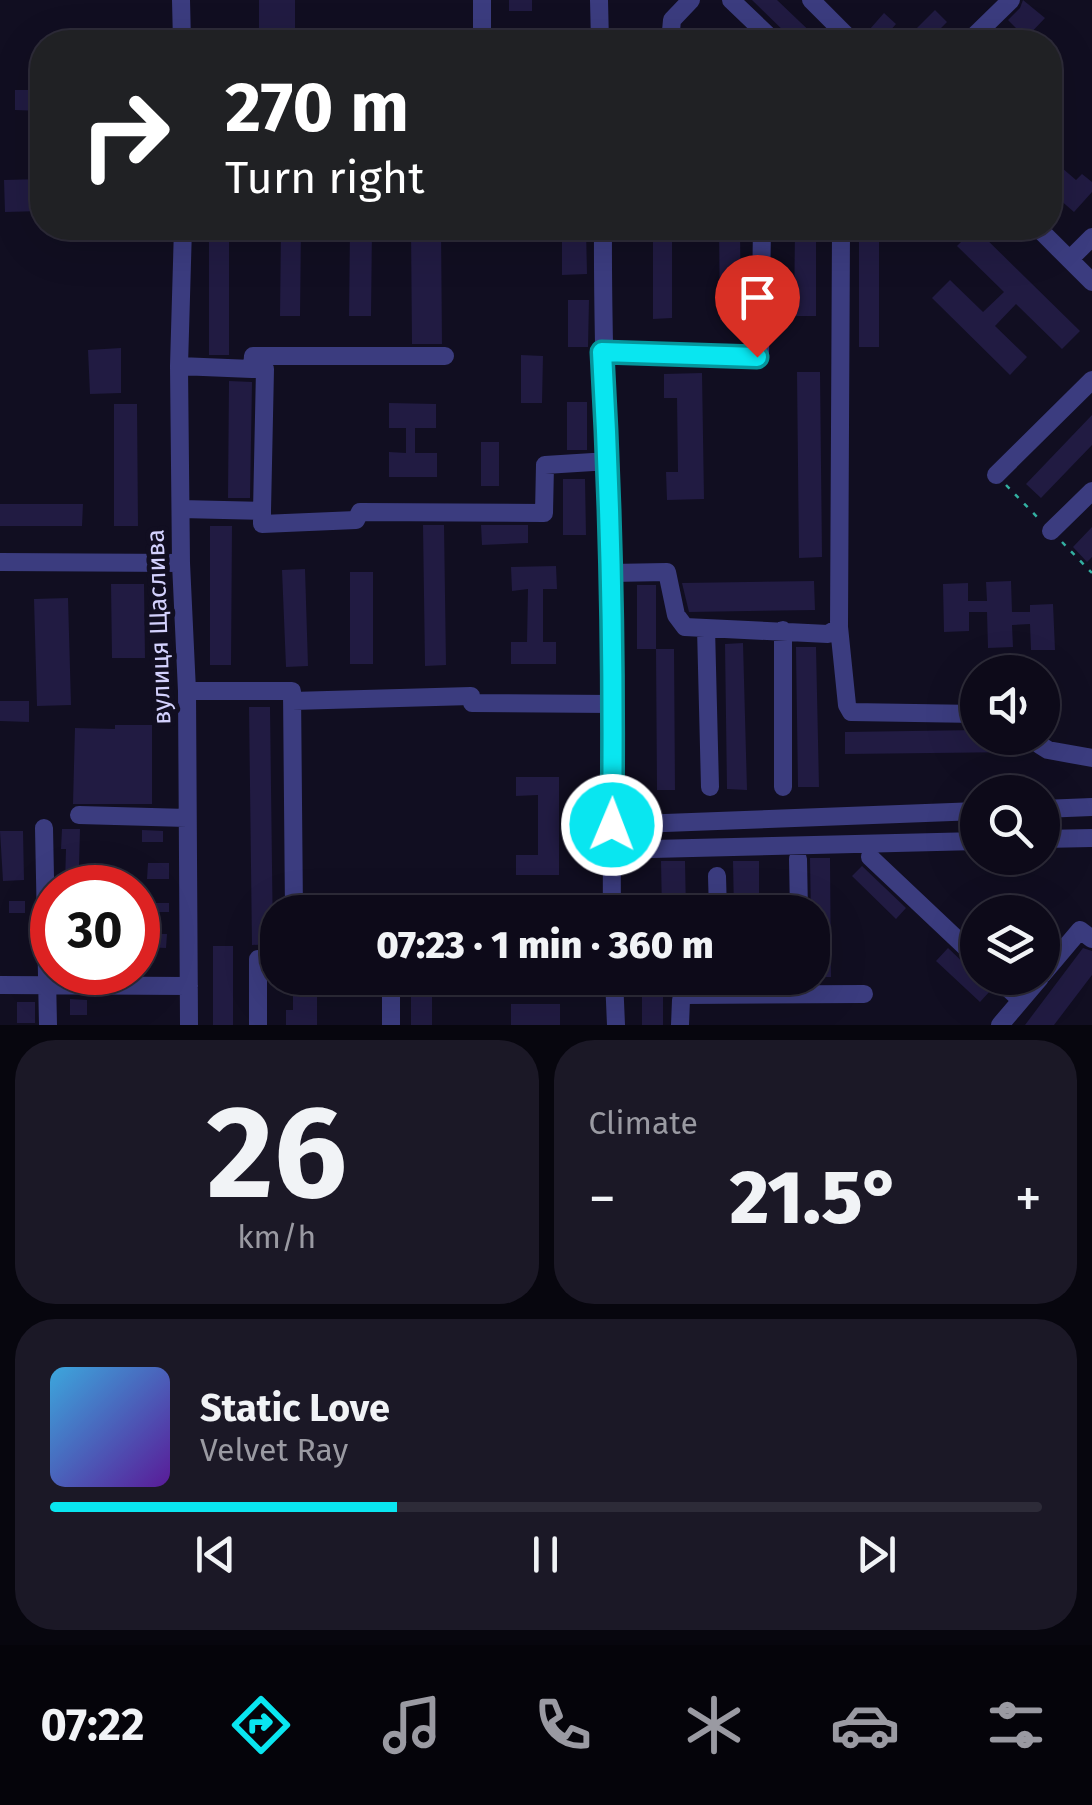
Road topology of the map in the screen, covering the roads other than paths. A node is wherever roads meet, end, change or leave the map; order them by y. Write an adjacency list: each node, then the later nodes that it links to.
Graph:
1 (181, 0): 8 (street)
2 (482, 0): 9 (street)
3 (599, 0): 10 (street)
4 (691, 0): 11 (street)
5 (730, 0): 12 (street)
6 (811, 0): 13 (street)
7 (1011, 0): 14 (street)
8 (182, 30)
9 (482, 30)
10 (600, 30)
11 (671, 30)
12 (762, 30)
13 (841, 30)
14 (980, 30)
15 (1092, 237): 21 (street)
16 (183, 240): 25 (street, вулиця Щаслива)
17 (603, 240): 23 (street)
18 (762, 240): 23 (street)
19 (842, 240): 37 (street)
20 (1050, 240): 21 (street)
21 (1070, 259): 22 (street)
22 (1092, 282)
23 (602, 352): 28 (street)
24 (445, 356): 26 (street)
25 (179, 366): 26 (street); 31 (street, вулиця Щаслива)
26 (252, 369): 32 (street)
27 (1092, 380): 29 (street)
28 (609, 461): 32 (street); 36 (street)
29 (996, 475)
30 (1092, 491): 33 (street)
31 (181, 509): 32 (street); 35 (street, вулиця Щаслива)
32 (262, 511)
33 (1051, 531)
34 (0, 562): 35 (street)
35 (181, 563): 40 (street, вулиця Щаслива)
36 (611, 572): 38 (street); 42 (street)
37 (840, 627): 39 (street); 43 (street)
38 (706, 628): 39 (street); 46 (street)
39 (782, 630): 47 (street)
40 (186, 692): 41 (street); 52 (street, вулиця Щаслива)
41 (292, 701): 42 (street); 63 (street)
42 (613, 704): 53 (street)
43 (960, 714)
44 (1060, 752): 45 (street)
45 (1092, 758)
46 (710, 787)
47 (783, 787)
48 (1092, 807): 49 (street)
49 (1060, 808)
50 (960, 812): 53 (street)
51 (79, 815): 52 (street)
52 (187, 818): 74 (street, вулиця Щаслива)
53 (612, 825): 58 (street)
54 (44, 828): 61 (street)
55 (1092, 838): 56 (street)
56 (1060, 839)
57 (960, 841): 58 (street)
58 (611, 850): 64 (street)
59 (870, 857): 68 (street)
60 (798, 859): 66 (street)
61 (45, 865)
62 (718, 876): 65 (street)
63 (294, 895)
64 (612, 895)
65 (718, 895)
66 (798, 895)
67 (1088, 928): 69 (street)
68 (960, 942)
69 (1060, 957)
70 (260, 960): 86 (street)
71 (30, 984): 72 (street)
72 (0, 985)
73 (160, 986): 74 (street)
74 (189, 986): 85 (street, вулиця Щаслива)
75 (830, 990): 76 (street)
76 (864, 994)
77 (47, 995): 84 (street)
78 (391, 995): 87 (street)
79 (615, 995): 88 (street)
80 (689, 995): 89 (street)
81 (1016, 995): 83 (street)
82 (1025, 995): 83 (street)
83 (1021, 1000): 90 (street)
84 (48, 1025)
85 (189, 1025)
86 (258, 1025)
87 (392, 1025)
88 (616, 1025)
89 (680, 1025)
90 (1000, 1025)

